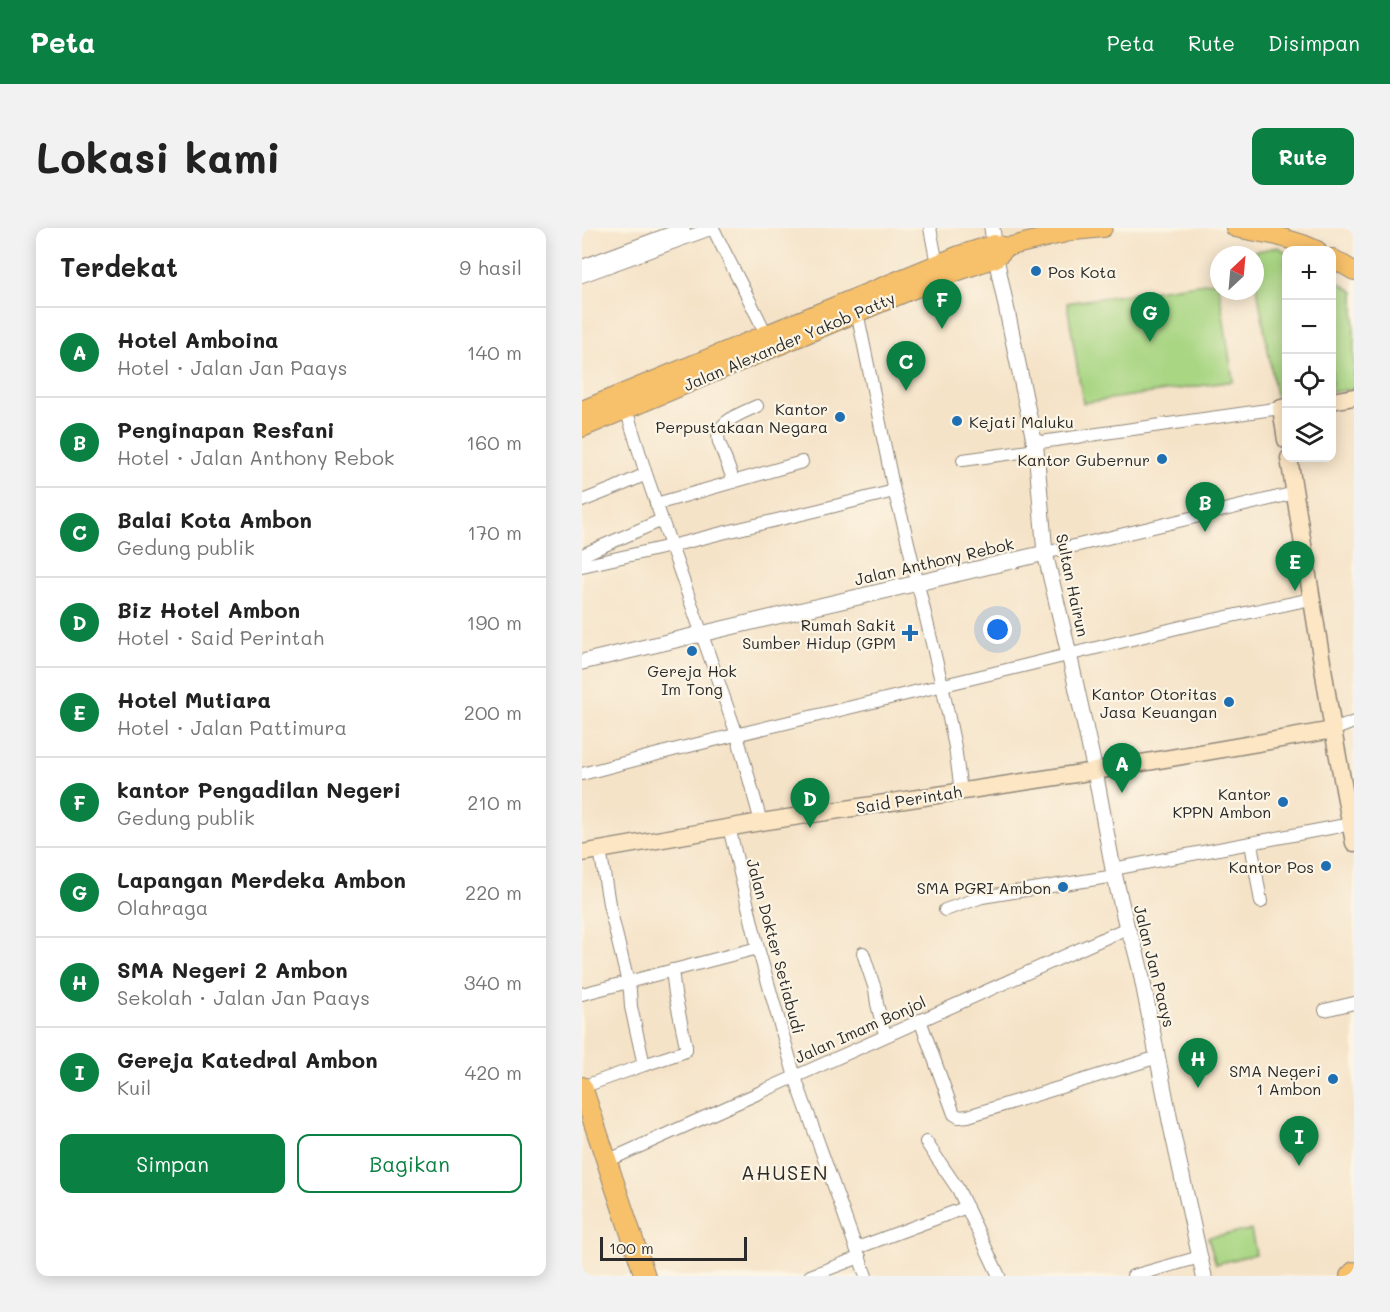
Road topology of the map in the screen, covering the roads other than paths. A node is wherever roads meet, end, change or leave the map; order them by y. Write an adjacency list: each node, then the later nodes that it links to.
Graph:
1 (684, 228): 10 (street)
2 (713, 228): 12 (street); 14 (street)
3 (930, 228): 9 (street)
4 (1103, 228): 6 (main road)
5 (1235, 228): 7 (main road)
6 (998, 244): 9 (main road); 13 (main road, Jalan Alexander Yakob Patty); 22 (street, Sultan Hairun)
7 (1308, 246)
8 (1336, 260): 11 (main road)
9 (936, 264): 14 (main road)
10 (582, 266)
11 (1354, 271)
12 (582, 276)
13 (857, 312): 19 (main road, Jalan Alexander Yakob Patty); 28 (street)
14 (766, 334): 20 (main road)
15 (1354, 397): 16 (main road)
16 (1336, 399)
17 (757, 406): 27 (street)
18 (1282, 407): 22 (street)
19 (626, 409): 21 (main road, Jalan Alexander Yakob Patty); 26 (street)
20 (582, 410)
21 (582, 428)
22 (1035, 446): 23 (street); 34 (street, Sultan Hairun)
23 (963, 460)
24 (802, 462): 27 (street)
25 (1290, 462): 29 (main road)
26 (646, 474): 30 (street); 31 (street)
27 (734, 482): 31 (street)
28 (894, 491): 33 (street); 37 (street)
29 (1295, 493): 34 (street, Jalan Anthony Rebok); 38 (main road)
30 (582, 501)
31 (656, 504): 32 (street)
32 (662, 520): 33 (street); 35 (street)
33 (671, 546): 36 (street); 39 (street)
34 (1045, 553): 37 (street, Jalan Anthony Rebok); 40 (street, Sultan Hairun)
35 (582, 555)
36 (582, 566)
37 (918, 583): 39 (street, Jalan Anthony Rebok); 42 (street)
38 (1311, 598): 40 (street); 44 (main road)
39 (702, 634): 41 (street, Jalan Anthony Rebok); 45 (street)
40 (1069, 654): 42 (street); 46 (street, Sultan Hairun)
41 (582, 662)
42 (942, 685): 45 (street); 48 (street)
43 (1354, 722): 44 (street)
44 (1333, 730): 46 (main road, Said Perintah); 50 (main road)
45 (737, 735): 47 (street); 49 (street)
46 (1095, 771): 48 (main road, Said Perintah); 56 (street, Jalan Jan Paays)
47 (582, 774)
48 (961, 791): 49 (main road, Said Perintah)
49 (761, 822): 51 (main road, Said Perintah)
50 (1351, 824): 52 (street); 53 (main road)
51 (729, 827): 54 (main road, Said Perintah); 60 (street, Jalan Dokter Setiabudi)
52 (1251, 843): 56 (street); 57 (street)
53 (1354, 843)
54 (600, 849): 55 (main road, Said Perintah); 63 (street)
55 (582, 853)
56 (1114, 872): 58 (street); 59 (street, Jalan Jan Paays)
57 (1261, 902)
58 (945, 910)
59 (1127, 928): 67 (street, Jalan Imam Bonjol); 69 (street, Jalan Jan Paays)
60 (758, 948): 62 (street); 71 (street, Jalan Dokter Setiabudi)
61 (863, 953): 68 (street)
62 (672, 970): 63 (street); 70 (street)
63 (627, 982): 64 (street); 70 (street)
64 (582, 994)
65 (1354, 1003): 66 (street)
66 (1325, 1010)
67 (920, 1020): 68 (street, Jalan Imam Bonjol); 69 (street)
68 (885, 1035): 71 (street, Jalan Imam Bonjol)
69 (1158, 1057): 77 (street, Jalan Jan Paays)
70 (644, 1065): 72 (street)
71 (795, 1077): 74 (street, Jalan Imam Bonjol); 76 (street, Jalan Dokter Setiabudi)
72 (582, 1087): 74 (highway)
73 (926, 1142): 75 (street)
74 (607, 1161): 79 (highway)
75 (967, 1208): 76 (street); 82 (street)
76 (858, 1253): 80 (street); 81 (street, Jalan Dokter Setiabudi)
77 (1200, 1257): 83 (street); 84 (street, Jalan Jan Paays)
78 (1354, 1272): 85 (highway)
79 (645, 1276)
80 (810, 1276)
81 (866, 1276)
82 (999, 1276)
83 (1133, 1276)
84 (1204, 1276)
85 (1350, 1276)

